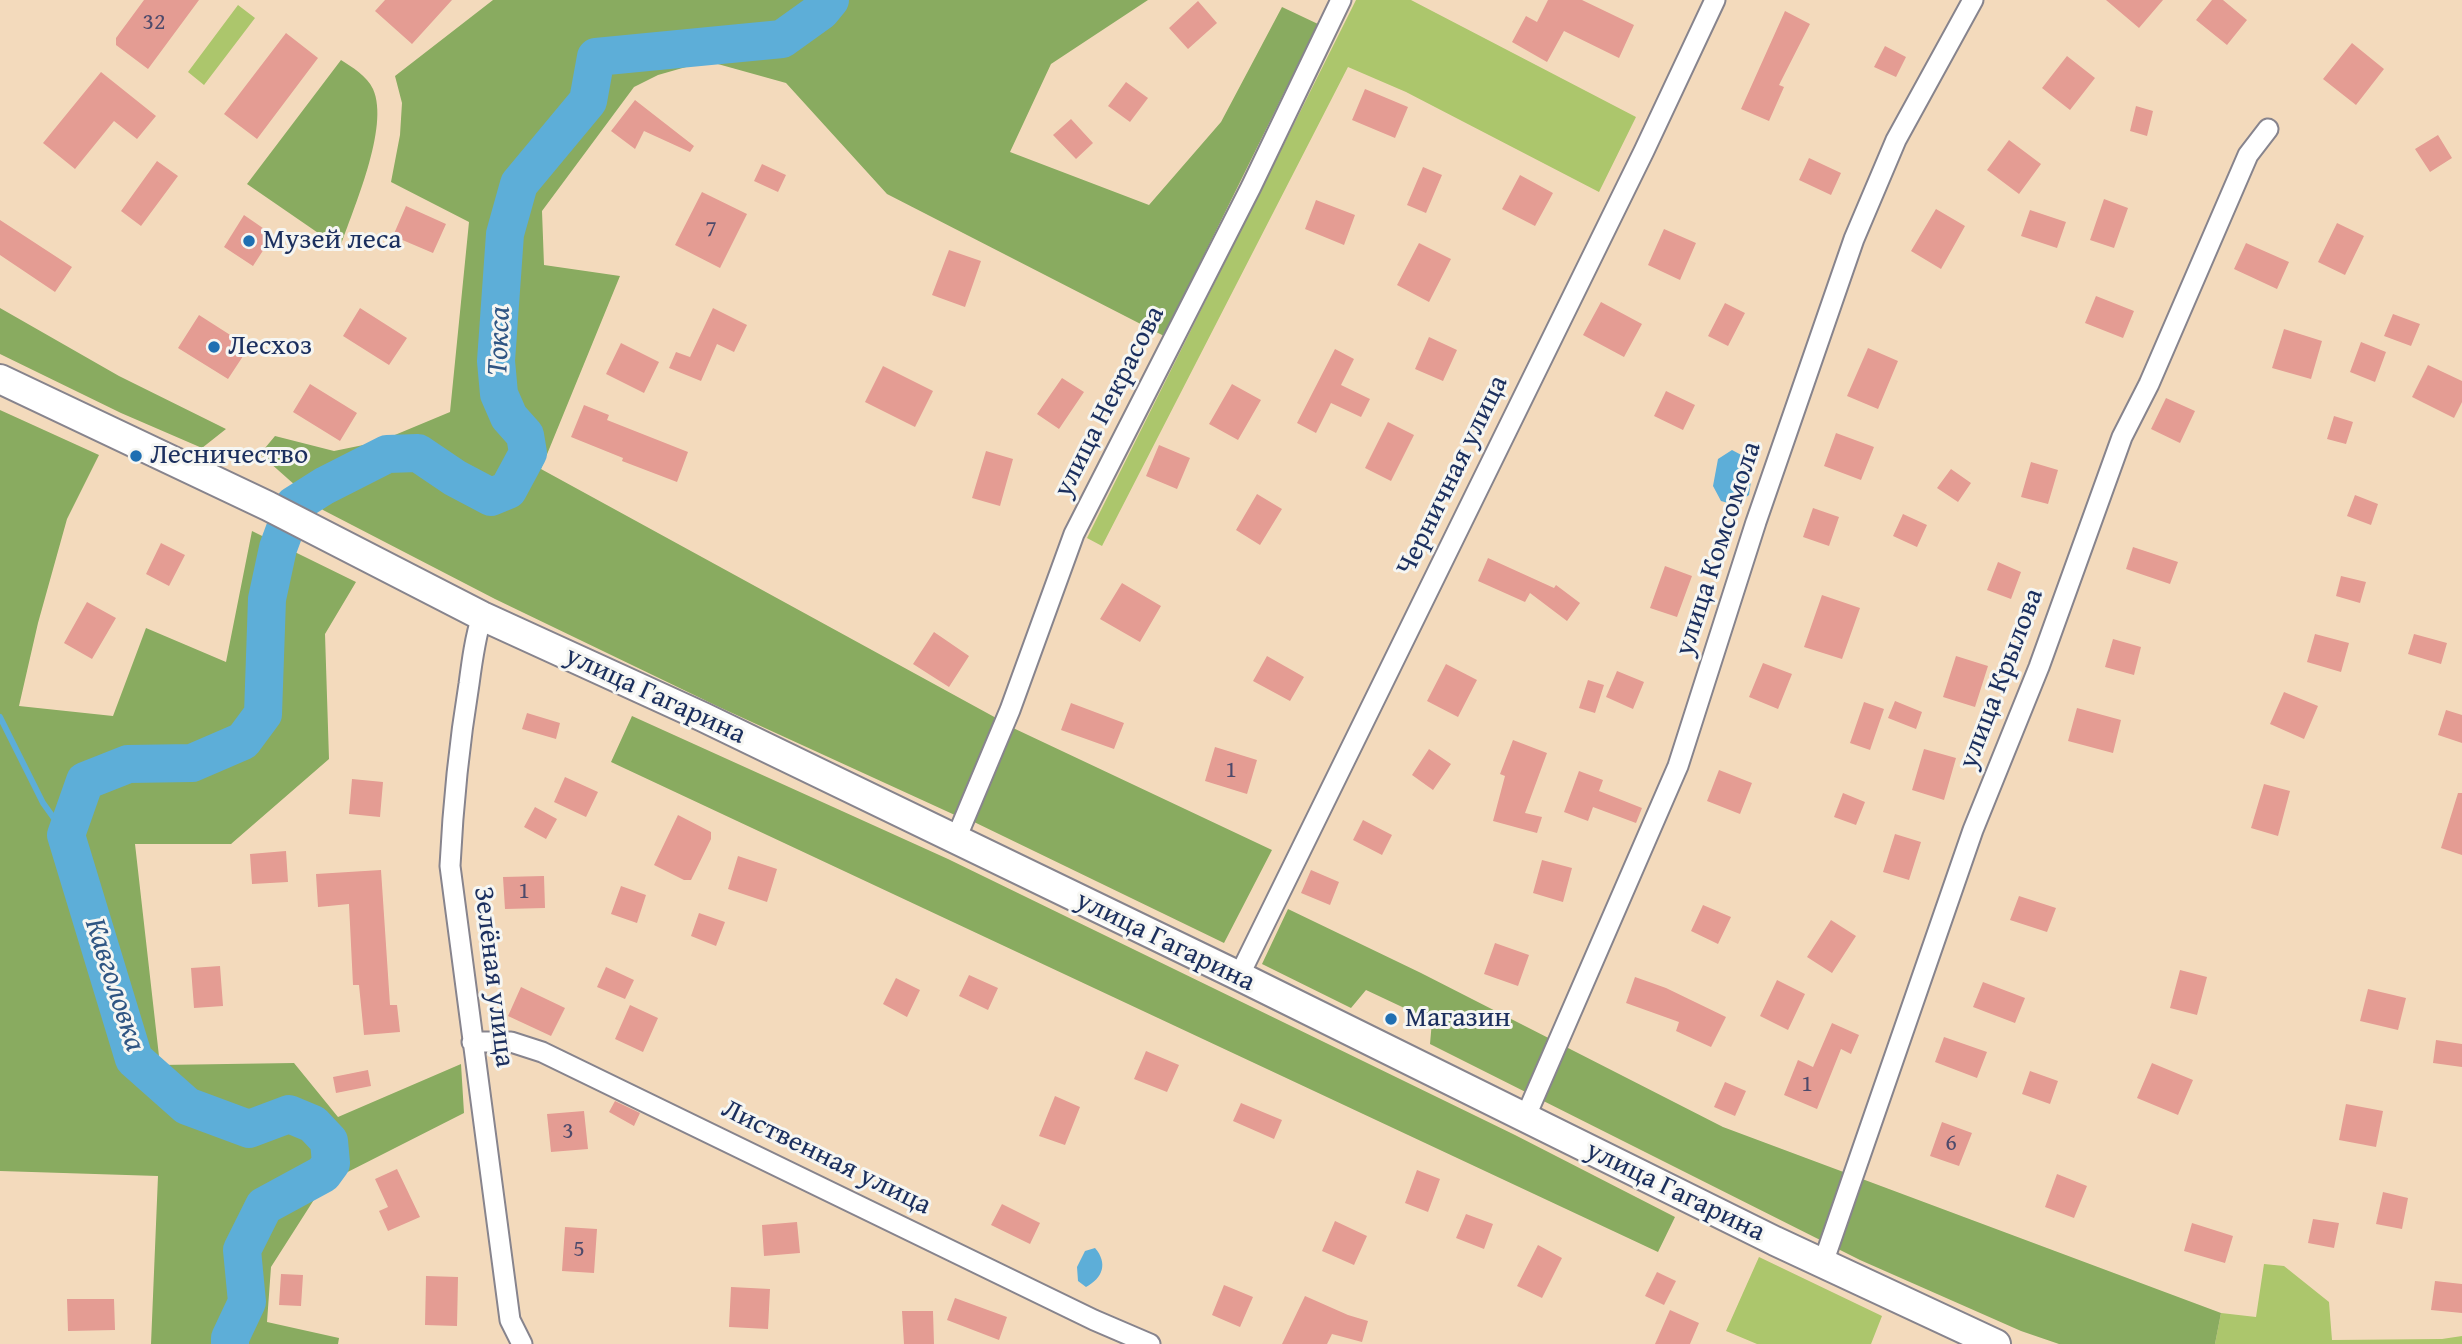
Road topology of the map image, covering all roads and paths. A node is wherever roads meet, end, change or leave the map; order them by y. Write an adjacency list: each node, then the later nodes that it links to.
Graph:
1 (1341, 0): 7 (street, улица Некрасова)
2 (1715, 0): 8 (street, Черничная улица)
3 (1973, 0): 10 (street, улица Комсомола)
4 (2268, 129): 11 (street, улица Крылова)
5 (0, 379): 6 (main road, улица Гагарина)
6 (482, 616): 7 (main road, улица Гагарина); 9 (street, Зелёная улица)
7 (955, 841): 8 (main road, улица Гагарина)
8 (1239, 976): 10 (main road, улица Гагарина)
9 (472, 1042): 12 (street, Зелёная улица); 13 (street, Лиственная улица)
10 (1525, 1118): 11 (main road, улица Гагарина)
11 (1824, 1263): 14 (main road, улица Гагарина)
12 (522, 1344)
13 (1150, 1344)
14 (1996, 1344)

